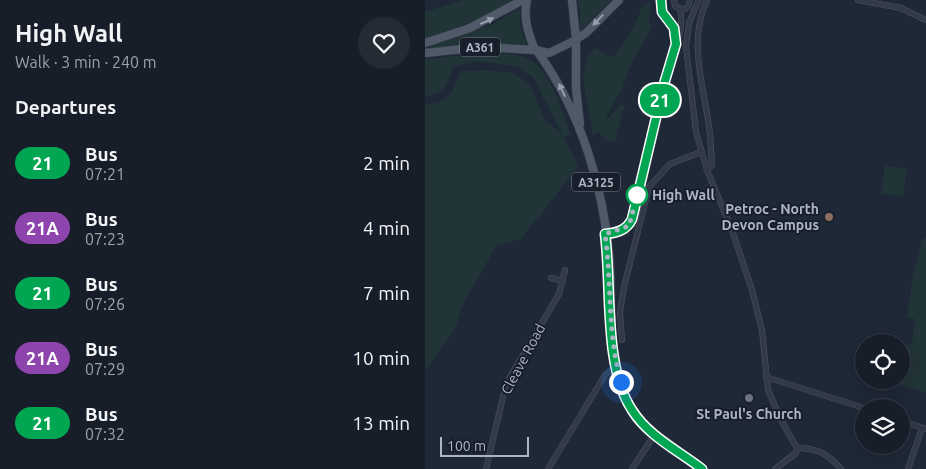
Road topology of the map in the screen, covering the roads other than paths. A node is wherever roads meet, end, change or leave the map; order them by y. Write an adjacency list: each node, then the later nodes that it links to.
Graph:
1 (525, 0): 12 (main road, A361, one-way to 1); 13 (main road)
2 (572, 0): 11 (main road)
3 (619, 0): 11 (main road, one-way to 11)
4 (673, 0): 9 (street)
5 (690, 0): 9 (street)
6 (699, 0): 16 (street)
7 (707, 0): 17 (street)
8 (858, 0): 10 (street)
9 (680, 9): 18 (street)
10 (926, 20)
11 (576, 39): 13 (main road); 15 (main road, A3125)
12 (425, 43)
13 (536, 51): 14 (main road, A361); 15 (main road, A3125, one-way to 13)
14 (425, 53)
15 (581, 131): 18 (main road, A3125)
16 (701, 152): 17 (street); 22 (street)
17 (707, 170): 24 (street)
18 (605, 234): 23 (main road, A3125)
19 (565, 270): 21 (street, Cleave Road)
20 (551, 278): 21 (street)
21 (563, 282): 31 (street, Cleave Road)
22 (622, 340)
23 (616, 366): 28 (main road, A3125); 32 (street)
24 (766, 377): 25 (street); 29 (street)
25 (855, 405)
26 (910, 424): 27 (street)
27 (924, 429): 36 (street)
28 (655, 434): 33 (street); 34 (main road, A3125)
29 (797, 448): 30 (street); 35 (street)
30 (843, 468)
31 (486, 469)
32 (548, 469)
33 (632, 469)
34 (702, 469)
35 (775, 469)
36 (908, 469)

